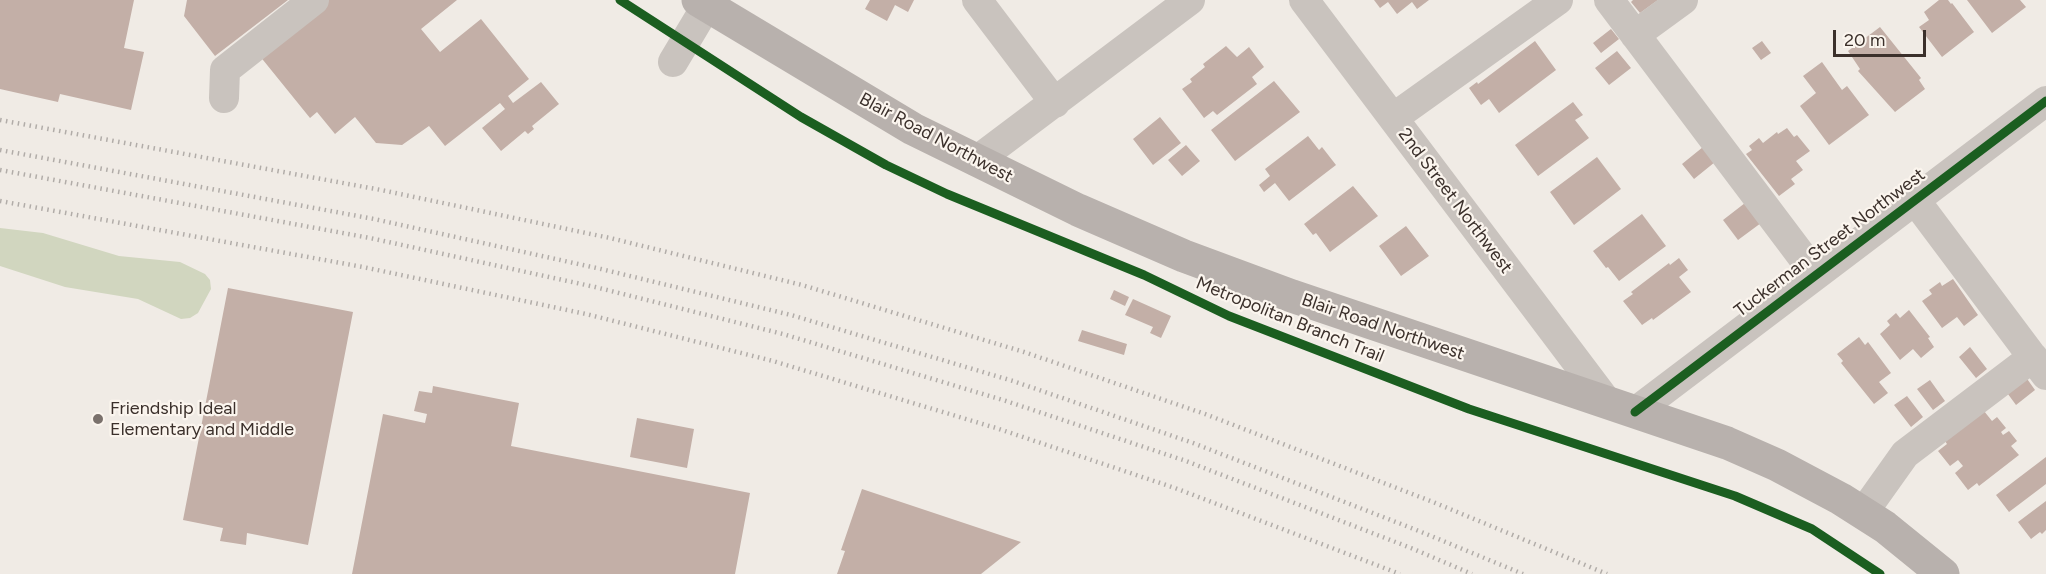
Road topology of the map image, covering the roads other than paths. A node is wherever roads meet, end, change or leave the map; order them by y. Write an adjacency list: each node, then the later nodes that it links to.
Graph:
1 (314, 0): 11 (street)
2 (977, 0): 13 (street)
3 (1190, 0): 13 (street)
4 (1304, 0): 14 (street, 2nd Street Northwest)
5 (1558, 0): 14 (street)
6 (1609, 0): 9 (street)
7 (1683, 0): 9 (street)
8 (702, 3): 10 (street); 15 (main road, Blair Road Northwest)
9 (1635, 35): 17 (street)
10 (673, 62)
11 (224, 98)
12 (2046, 101): 16 (street, Tuckerman Street Northwest)
13 (1055, 103): 15 (street)
14 (1393, 118): 19 (street, 2nd Street Northwest)
15 (976, 161): 19 (main road, Blair Road Northwest)
16 (1915, 200): 17 (street, Tuckerman Street Northwest); 18 (street)
17 (1816, 275): 19 (street, Tuckerman Street Northwest)
18 (2039, 366): 20 (street)
19 (1621, 407): 20 (main road, Blair Road Northwest)
20 (1863, 513): 21 (main road, Blair Road Northwest)
21 (1943, 574)

